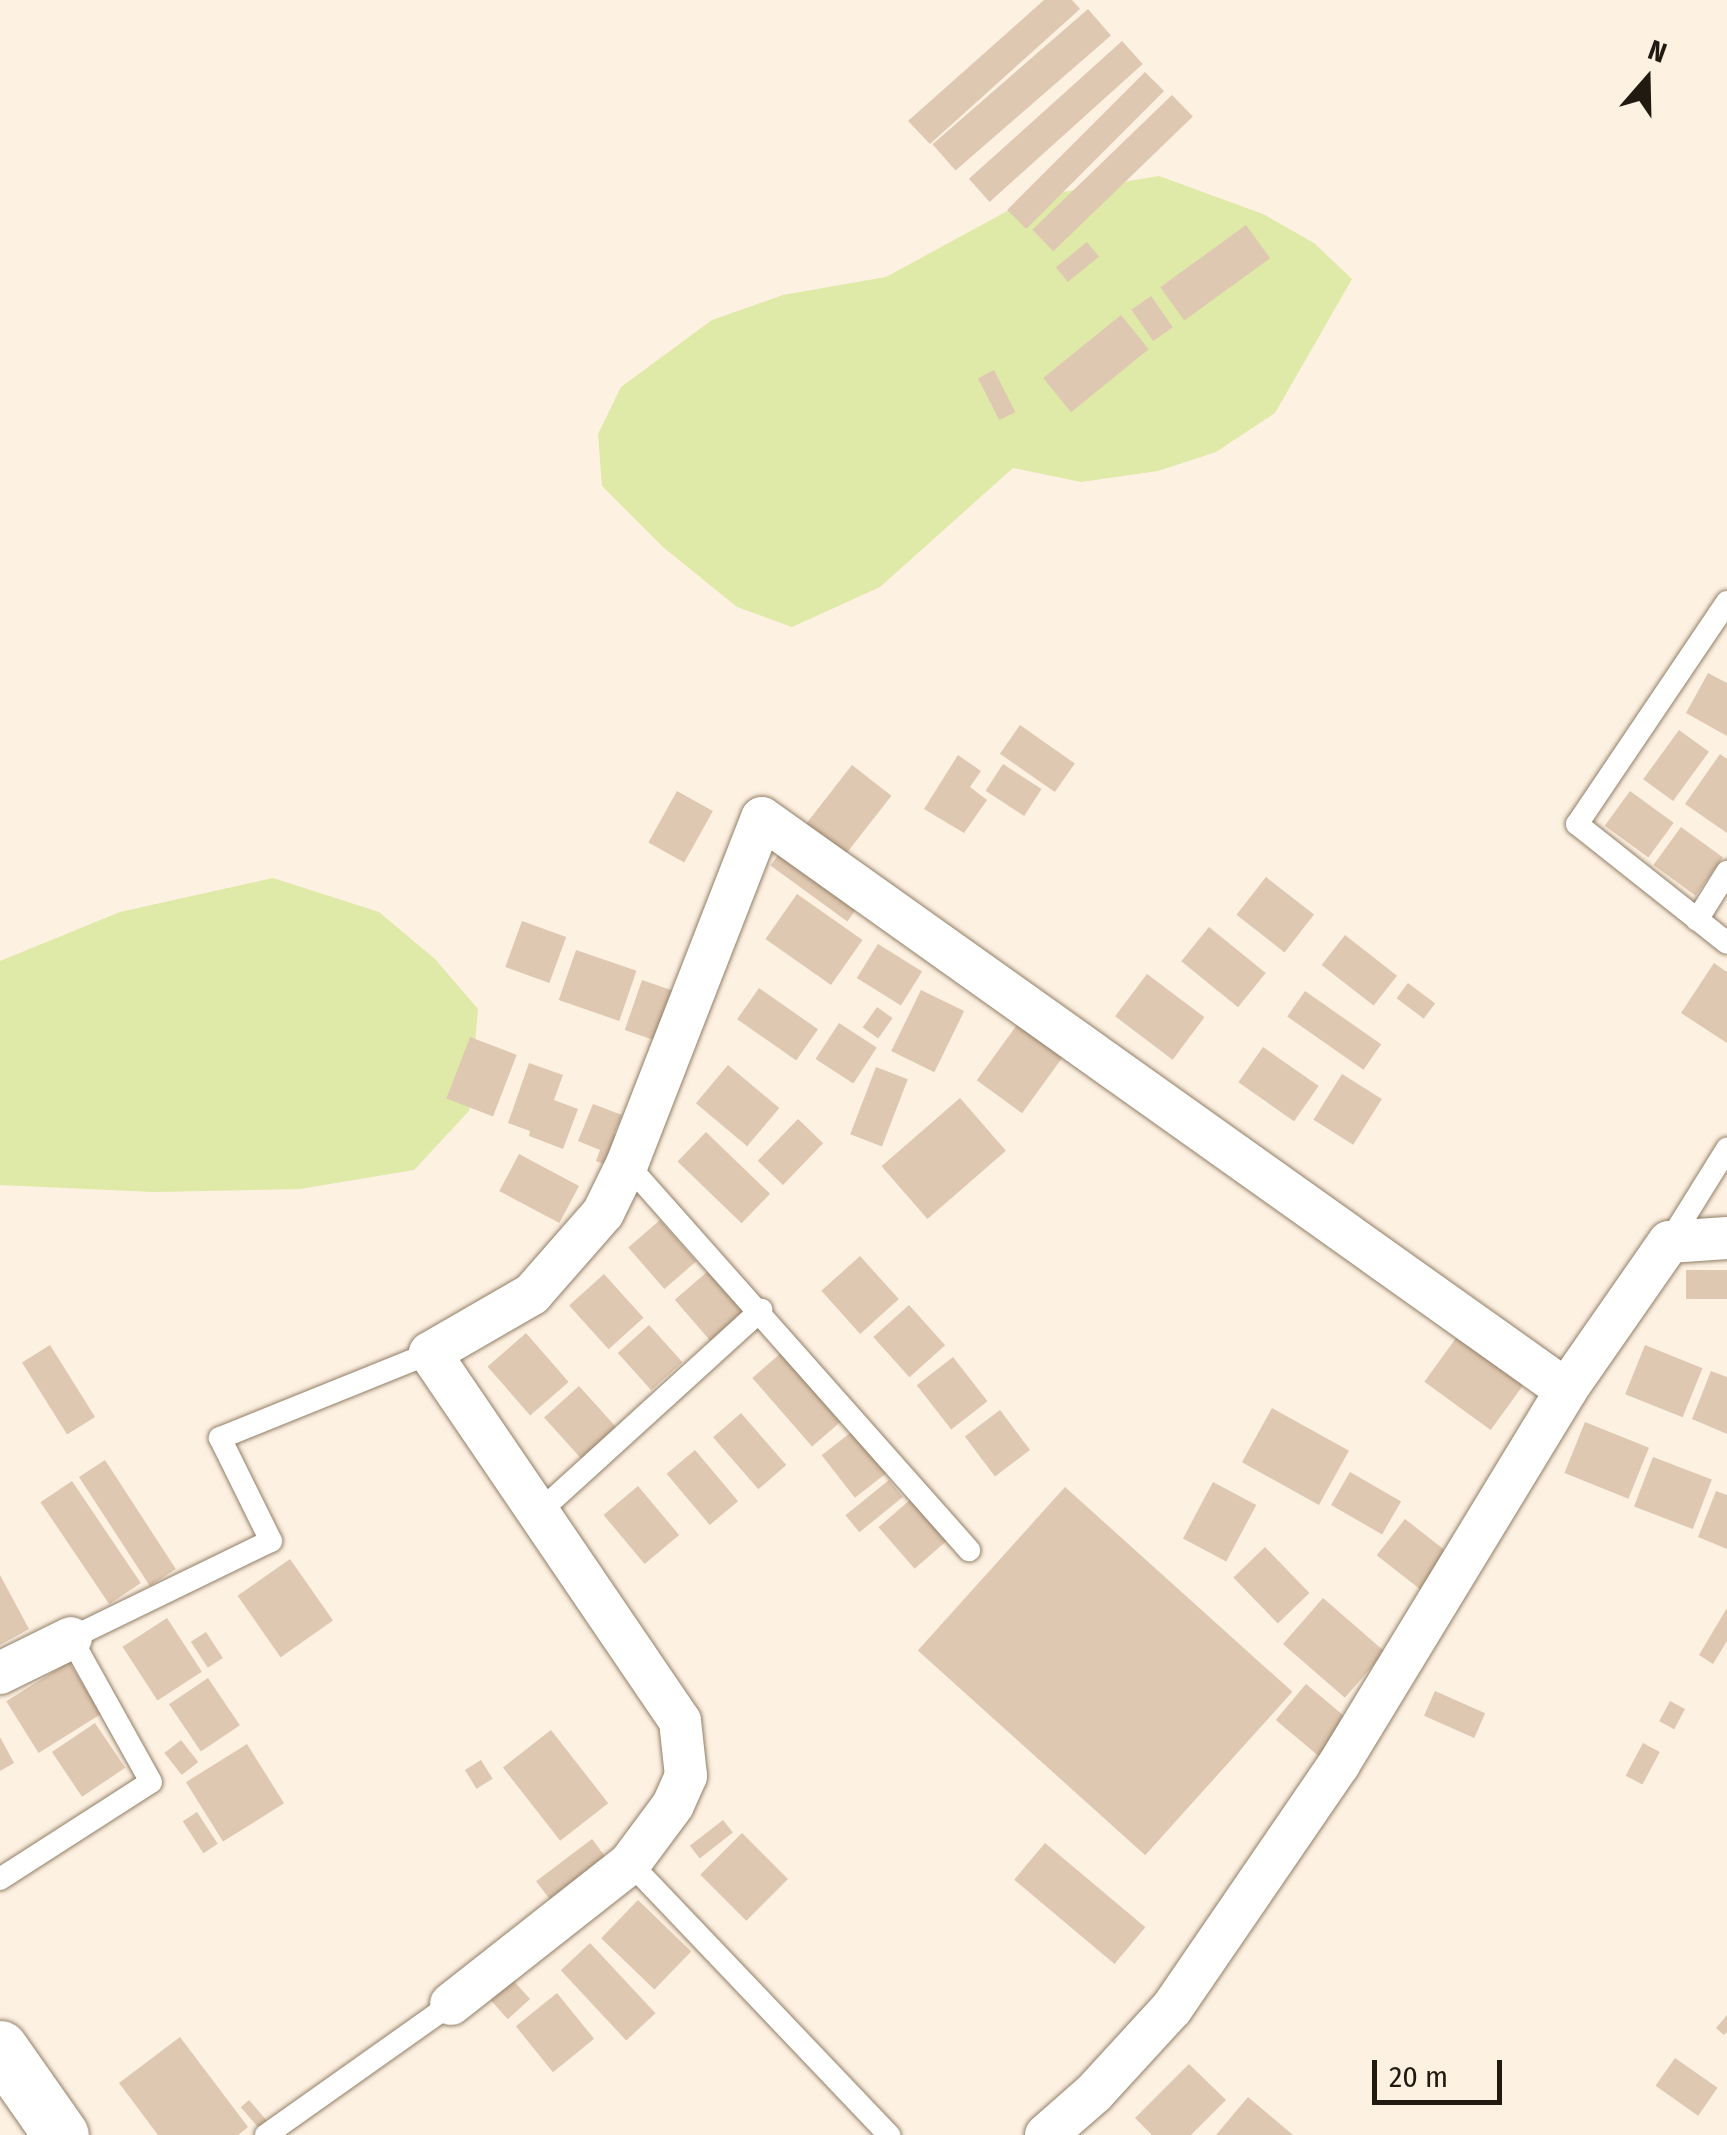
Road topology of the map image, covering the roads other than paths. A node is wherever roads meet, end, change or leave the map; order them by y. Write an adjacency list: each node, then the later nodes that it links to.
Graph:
1 (1727, 602): 3 (lane)
2 (1727, 872): 3 (lane)
3 (1698, 920): 4 (lane)
4 (1727, 943)
5 (1727, 1149): 8 (lane)
6 (627, 1164): 9 (lane); 10 (street); 11 (street)
7 (1727, 1238): 8 (street)
8 (1669, 1242): 11 (street)
9 (761, 1310): 12 (lane); 13 (lane)
10 (430, 1353): 12 (street); 14 (lane)
11 (1566, 1390): 23 (street)
12 (538, 1513): 16 (street)
13 (969, 1550)
14 (71, 1638): 15 (street); 17 (lane)
15 (0, 1673)
16 (630, 1863): 18 (street); 22 (lane)
17 (0, 1879)
18 (451, 2004): 21 (lane)
19 (0, 2048): 20 (street)
20 (61, 2135)
21 (266, 2135)
22 (889, 2135)
23 (1046, 2135)

